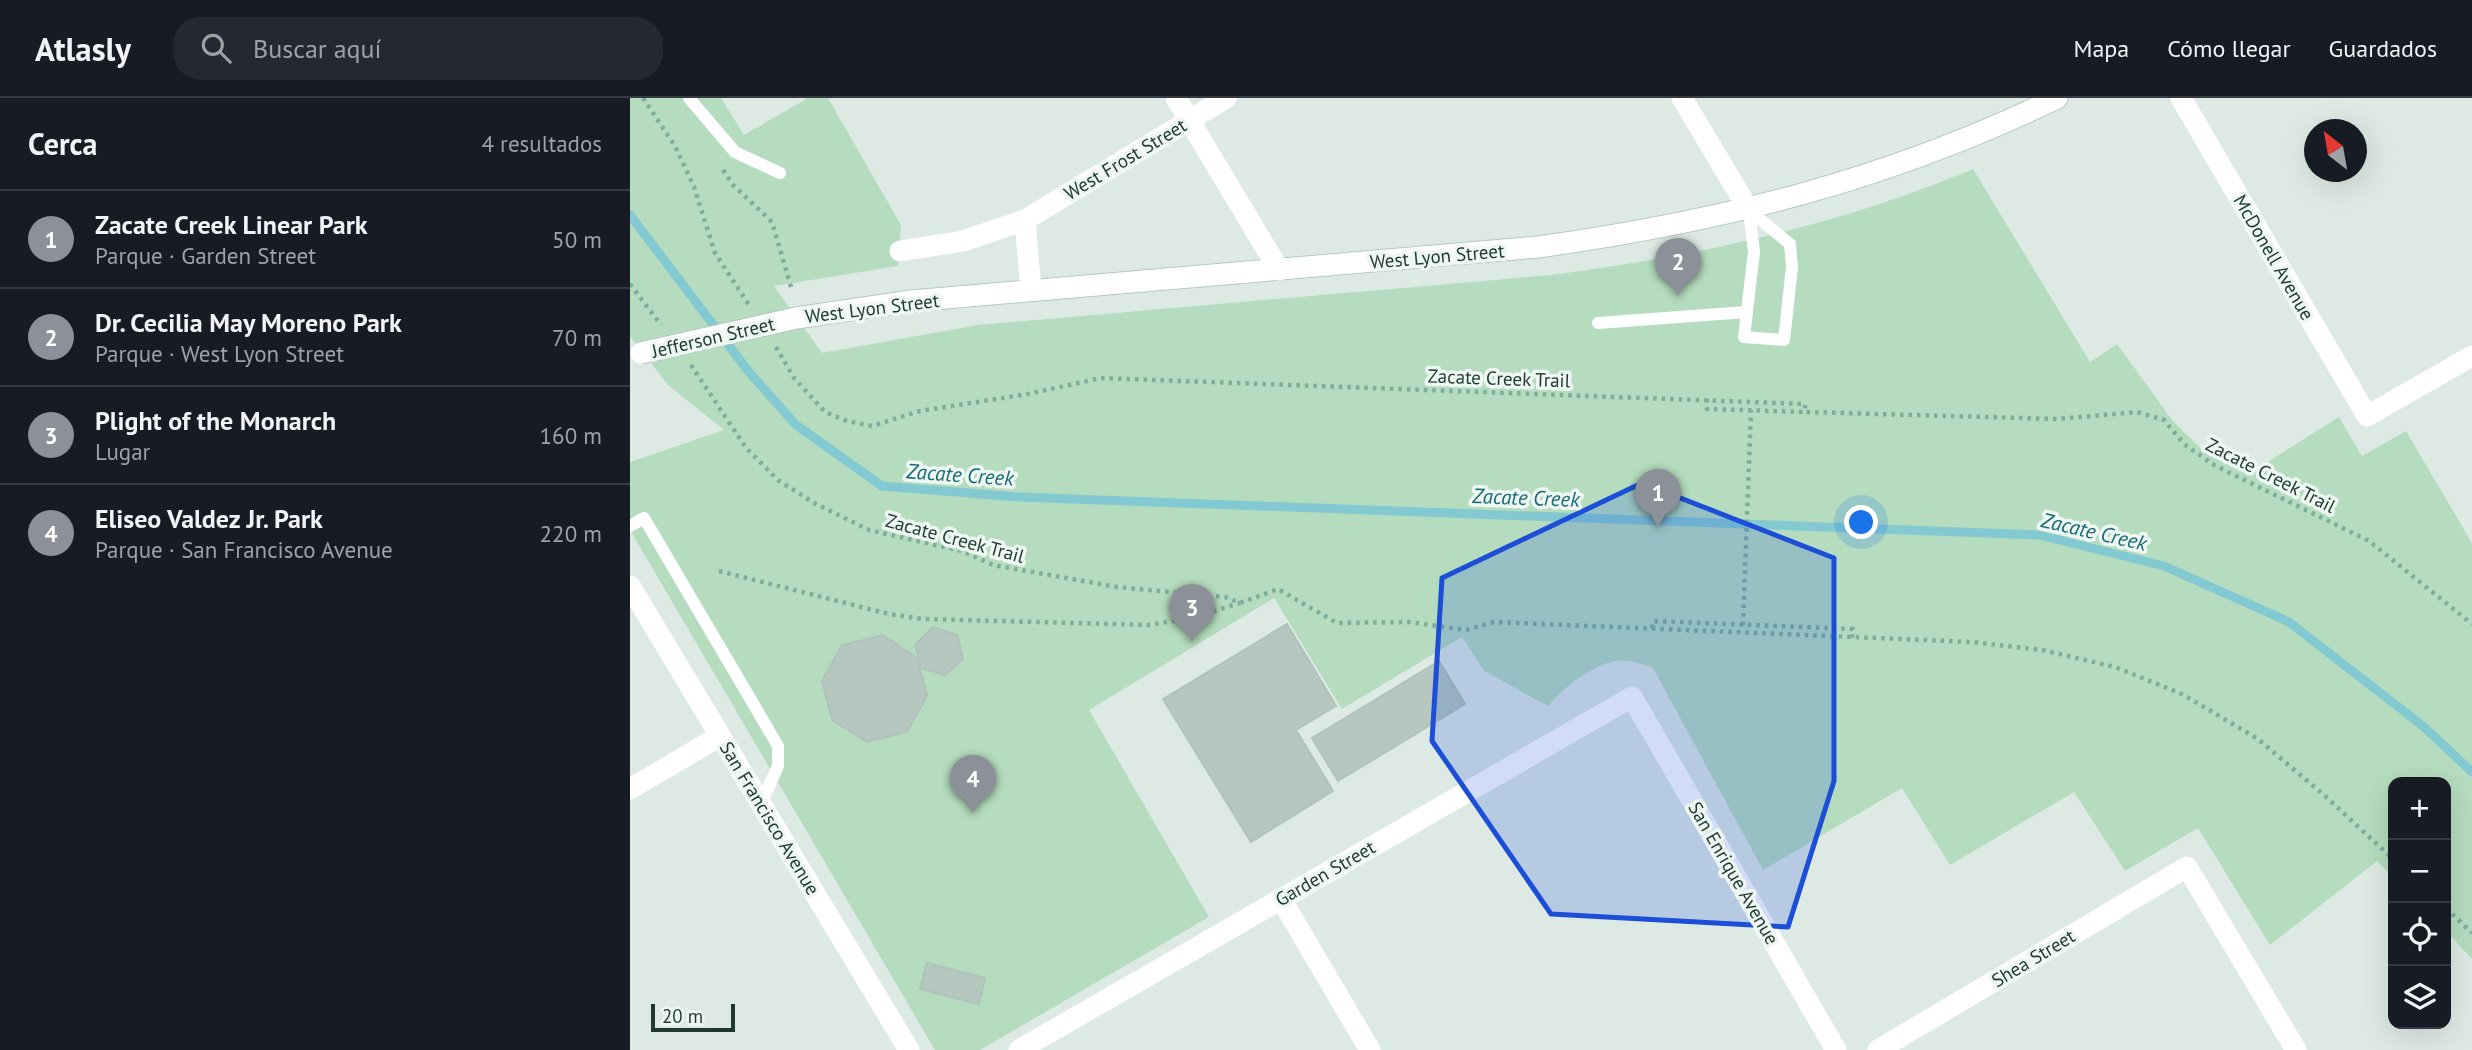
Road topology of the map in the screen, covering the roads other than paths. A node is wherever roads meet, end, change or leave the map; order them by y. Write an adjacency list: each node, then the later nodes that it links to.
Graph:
1 (689, 98): 8 (lane)
2 (1176, 98): 7 (street)
3 (1226, 98): 7 (street, West Frost Street)
4 (1682, 98): 9 (street)
5 (2057, 98): 9 (street, West Lyon Street)
6 (2181, 98): 18 (street, McDonell Avenue)
7 (1189, 120): 10 (street, West Frost Street); 12 (street)
8 (780, 173)
9 (1749, 210): 12 (street, West Lyon Street); 14 (lane); 14 (lane)
10 (1025, 220): 11 (street, West Frost Street); 13 (street)
11 (900, 251)
12 (1279, 270): 13 (street, West Lyon Street)
13 (1031, 290): 15 (street, West Lyon Street)
14 (1746, 312): 16 (lane)
15 (796, 318): 17 (street, Jefferson Street, bridge)
16 (1598, 323)
17 (635, 355)
18 (2472, 356)
19 (630, 526): 24 (lane)
20 (630, 586): 22 (street, San Francisco Avenue)
21 (1632, 697): 25 (street, Garden Street); 29 (street, San Enrique Avenue)
22 (720, 736): 23 (street); 24 (street, San Francisco Avenue)
23 (630, 789)
24 (761, 804): 26 (street, San Francisco Avenue)
25 (1281, 899): 27 (street, Garden Street); 28 (street)
26 (909, 1050)
27 (1019, 1050)
28 (1370, 1050)
29 (1836, 1050)
30 (1878, 1050): 31 (street, Shea Street)
31 (2296, 1050)

